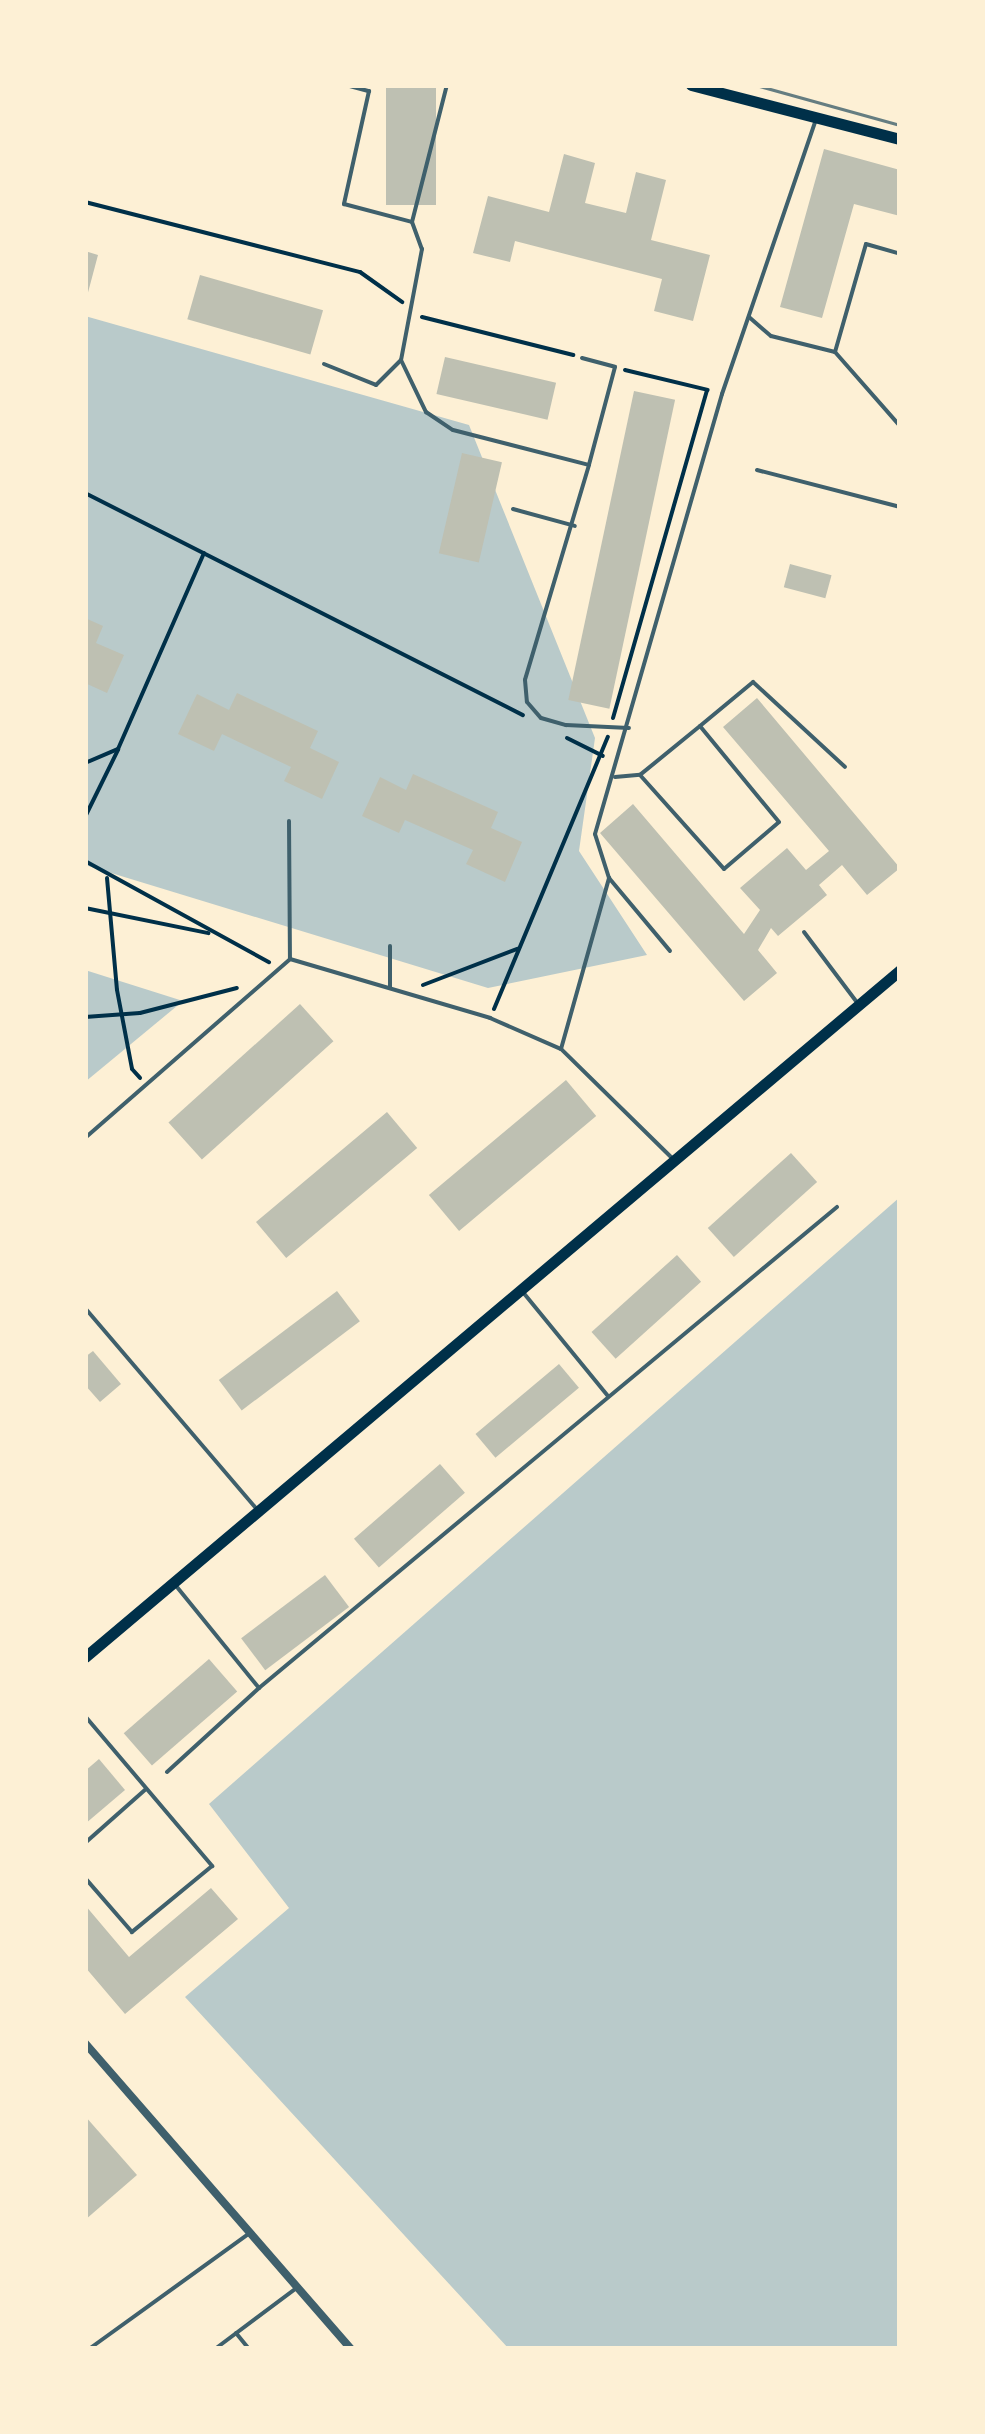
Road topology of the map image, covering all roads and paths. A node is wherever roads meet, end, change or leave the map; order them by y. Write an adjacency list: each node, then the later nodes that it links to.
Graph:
1 (346, 85): 7 (lane)
2 (447, 85): 7 (lane)
3 (691, 85): 4 (main road)
4 (817, 118): 5 (main road); 10 (lane)
5 (900, 140)
6 (85, 202): 9 (path)
7 (412, 222): 9 (lane)
8 (900, 254): 11 (lane)
9 (409, 312): 12 (path); 13 (lane)
10 (748, 317): 11 (lane); 17 (lane)
11 (835, 352): 18 (lane)
12 (582, 358): 15 (lane)
13 (401, 360): 14 (lane); 19 (lane)
14 (324, 364)
15 (615, 367): 16 (path); 19 (lane)
16 (706, 390): 17 (path); 30 (path)
17 (722, 394): 28 (lane)
18 (900, 426)
19 (589, 465): 24 (lane)
20 (757, 470): 22 (lane)
21 (85, 492): 25 (path)
22 (900, 506)
23 (512, 509): 24 (lane)
24 (575, 526): 30 (lane)
25 (204, 553): 26 (path); 31 (path)
26 (534, 720)
27 (700, 726): 34 (lane); 35 (lane); 35 (lane)
28 (629, 728): 30 (lane); 36 (lane)
29 (551, 729): 32 (path)
30 (610, 731): 32 (path)
31 (118, 750): 33 (path); 37 (path)
32 (603, 756): 47 (path)
33 (85, 762)
34 (845, 767)
35 (640, 775): 36 (lane)
36 (615, 777): 41 (lane)
37 (85, 817)
38 (289, 820): 49 (lane)
39 (85, 861): 40 (path)
40 (107, 877): 43 (path); 45 (path)
41 (609, 878): 48 (lane); 59 (lane)
42 (85, 908): 43 (path)
43 (107, 912): 45 (path); 56 (path)
44 (804, 932): 55 (lane)
45 (214, 934): 50 (path)
46 (390, 946): 53 (lane)
47 (519, 948): 54 (path); 58 (path)
48 (670, 951)
49 (290, 959): 50 (lane); 53 (lane)
50 (280, 968): 52 (lane)
51 (900, 970): 55 (main road)
52 (269, 978): 56 (path); 60 (lane)
53 (390, 988): 54 (lane)
54 (405, 992): 58 (lane)
55 (859, 1005): 62 (main road)
56 (122, 1016): 57 (path); 60 (path)
57 (86, 1017)
58 (490, 1018): 59 (lane)
59 (561, 1049): 62 (lane)
60 (147, 1084): 61 (lane)
61 (85, 1138)
62 (674, 1160): 64 (main road)
63 (837, 1207): 66 (lane)
64 (521, 1290): 66 (lane); 67 (main road)
65 (85, 1308): 67 (lane)
66 (608, 1396): 70 (lane)
67 (258, 1511): 68 (main road)
68 (173, 1583): 69 (main road); 70 (lane)
69 (85, 1657)
70 (259, 1688): 72 (lane)
71 (85, 1716): 73 (lane)
72 (167, 1772)
73 (146, 1789): 74 (lane); 75 (lane)
74 (85, 1843)
75 (85, 1878)
76 (87, 2050): 77 (street)
77 (250, 2233): 78 (street); 80 (lane)
78 (298, 2287): 79 (lane); 83 (street)
79 (236, 2334): 81 (lane); 82 (lane)
80 (89, 2349)
81 (215, 2349)
82 (249, 2349)
83 (351, 2349)

